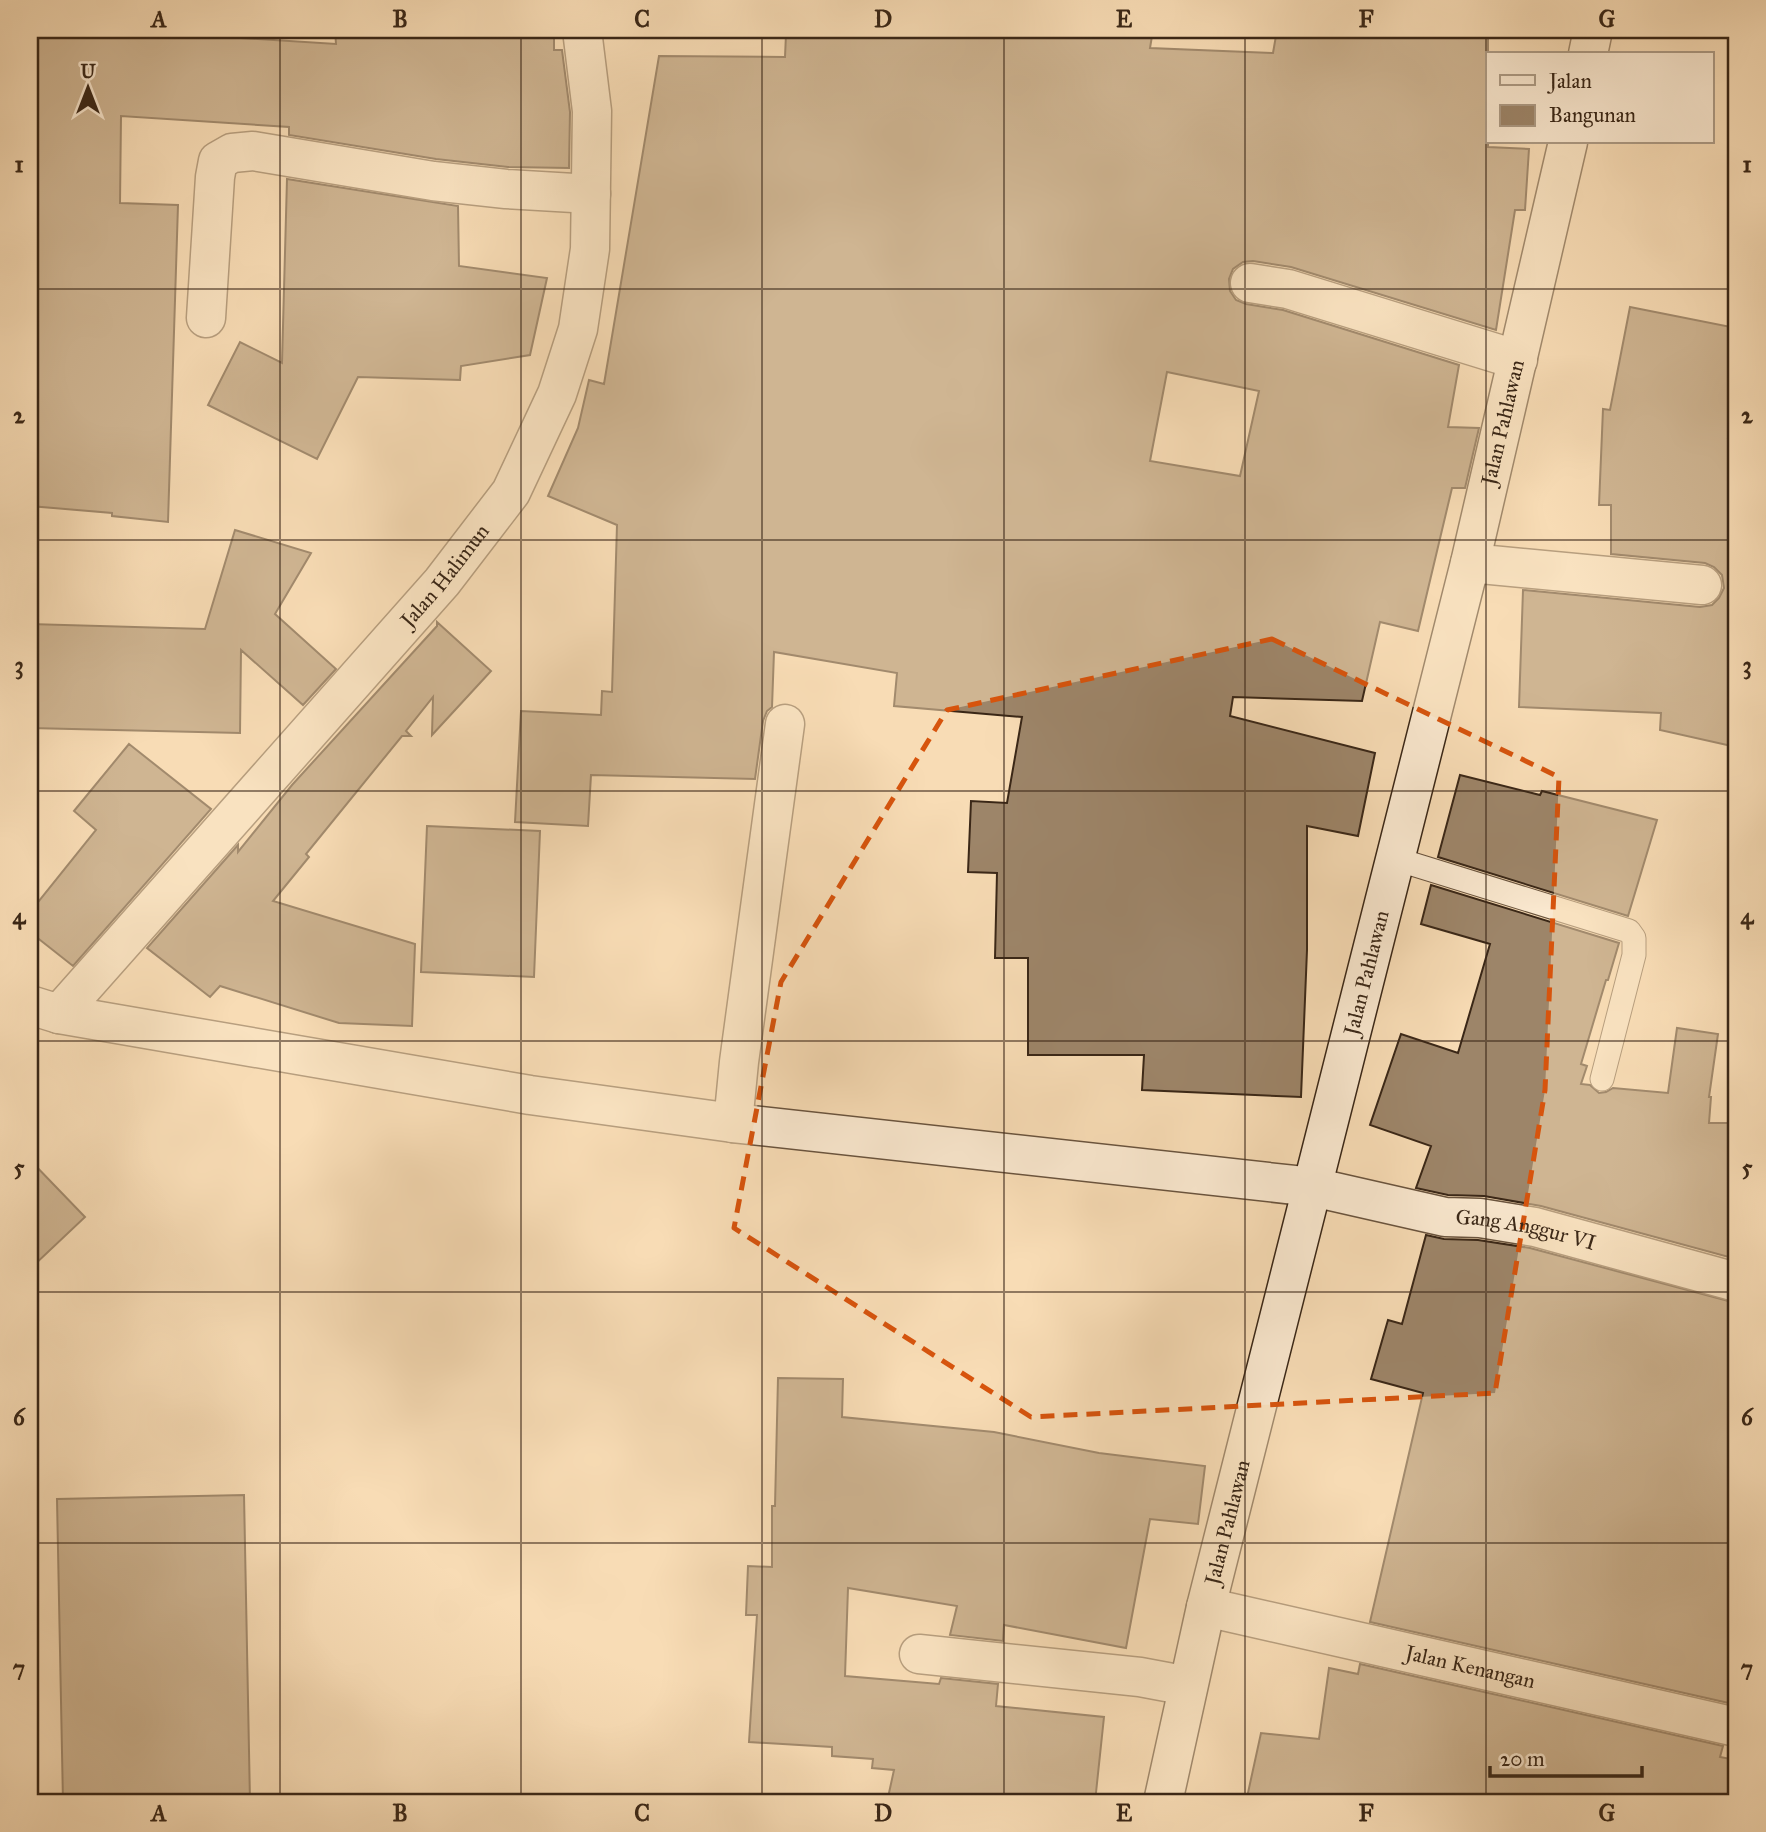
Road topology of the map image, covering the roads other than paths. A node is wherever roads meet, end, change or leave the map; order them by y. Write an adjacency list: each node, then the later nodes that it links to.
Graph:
1 (582, 30): 5 (street, Jalan Halimun)
2 (1594, 30): 3 (street)
3 (1588, 52)
4 (1568, 144): 8 (street, Jalan Pahlawan)
5 (591, 194): 7 (street); 13 (street, Jalan Halimun)
6 (1250, 283): 8 (street)
7 (206, 318)
8 (1518, 360): 9 (street, Jalan Pahlawan)
9 (1470, 563): 10 (street); 12 (street, Jalan Pahlawan)
10 (1702, 585)
11 (785, 724): 15 (street)
12 (1396, 859): 14 (lane); 16 (street, Jalan Pahlawan)
13 (44, 1009): 15 (street, Gang Anggur VI)
14 (1602, 1079)
15 (733, 1123): 16 (street, Gang Anggur VI)
16 (1313, 1187): 17 (street, Gang Anggur VI); 18 (street, Jalan Pahlawan)
17 (1736, 1282)
18 (1206, 1606): 20 (street, Jalan Pahlawan); 21 (street, Jalan Kenangan)
19 (919, 1654): 20 (street)
20 (1188, 1686): 22 (street, Jalan Pahlawan)
21 (1736, 1727)
22 (1163, 1802)

